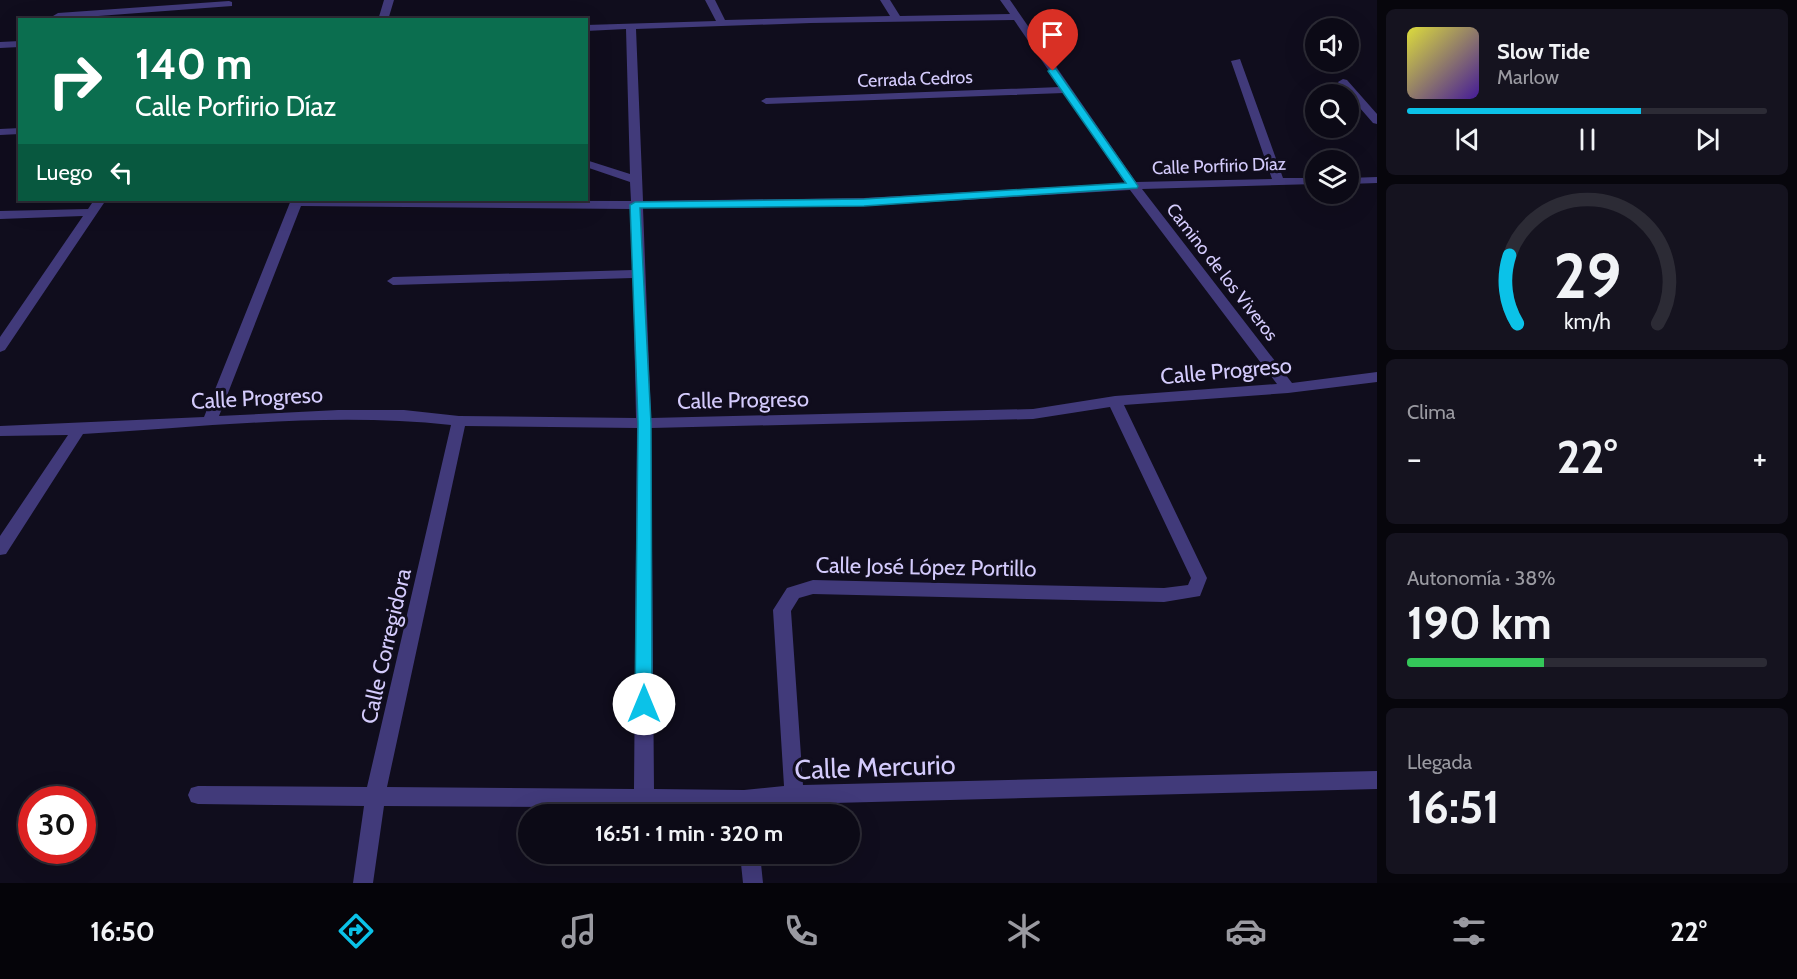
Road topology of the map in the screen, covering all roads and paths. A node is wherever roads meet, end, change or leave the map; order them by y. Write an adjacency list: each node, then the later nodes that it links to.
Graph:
1 (389, 0): 8 (street)
2 (710, 0): 10 (street)
3 (885, 0): 9 (street)
4 (1005, 0): 7 (street, Camino de los Viveros)
5 (228, 6): 6 (street)
6 (58, 16)
7 (1017, 17): 9 (street); 17 (street, Camino de los Viveros)
8 (383, 18)
9 (897, 19): 10 (street)
10 (722, 23): 11 (street)
11 (631, 27): 12 (street); 23 (street)
12 (588, 28)
13 (18, 44): 14 (street)
14 (0, 45)
15 (1236, 61): 27 (street)
16 (1343, 82): 19 (street)
17 (1065, 90): 18 (street, Cerrada Cedros); 28 (street, Camino de los Viveros)
18 (766, 101)
19 (1377, 121)
20 (18, 131): 21 (street)
21 (0, 132)
22 (588, 164): 23 (street)
23 (636, 180): 31 (street)
24 (1377, 180): 26 (street)
25 (1305, 181): 27 (street, Calle Porfirio Díaz)
26 (1359, 181)
27 (1279, 182): 28 (street, Calle Porfirio Díaz)
28 (1133, 186): 31 (street, Calle Porfirio Díaz); 38 (street, Camino de los Viveros)
29 (99, 201): 32 (street)
30 (296, 201): 31 (street, Calle Porfirio Díaz); 40 (street)
31 (635, 205): 34 (street)
32 (92, 212): 33 (street); 36 (street)
33 (0, 216)
34 (638, 274): 35 (street); 42 (street)
35 (393, 282)
36 (0, 347)
37 (1377, 377): 38 (street, Calle Progreso)
38 (1288, 388): 39 (street, Calle Progreso)
39 (1115, 401): 42 (street, Calle Progreso); 48 (street, Calle José López Portillo)
40 (210, 420): 41 (street, Calle Progreso); 43 (street, Calle Progreso)
41 (459, 421): 42 (street, Calle Progreso); 49 (street, Calle Corregidora)
42 (644, 423): 50 (street)
43 (79, 429): 44 (street, Calle Progreso); 45 (street)
44 (0, 431)
45 (0, 549)
46 (1377, 780): 48 (street, Calle Mercurio)
47 (198, 795): 49 (street, Calle Mercurio)
48 (794, 795): 52 (street, Calle Mercurio)
49 (375, 797): 50 (street, Calle Mercurio); 54 (street, Calle Corregidora)
50 (644, 797): 51 (street, Calle Mercurio)
51 (715, 804)
52 (757, 804)
53 (751, 864): 55 (street)
54 (363, 883)
55 (753, 883)

